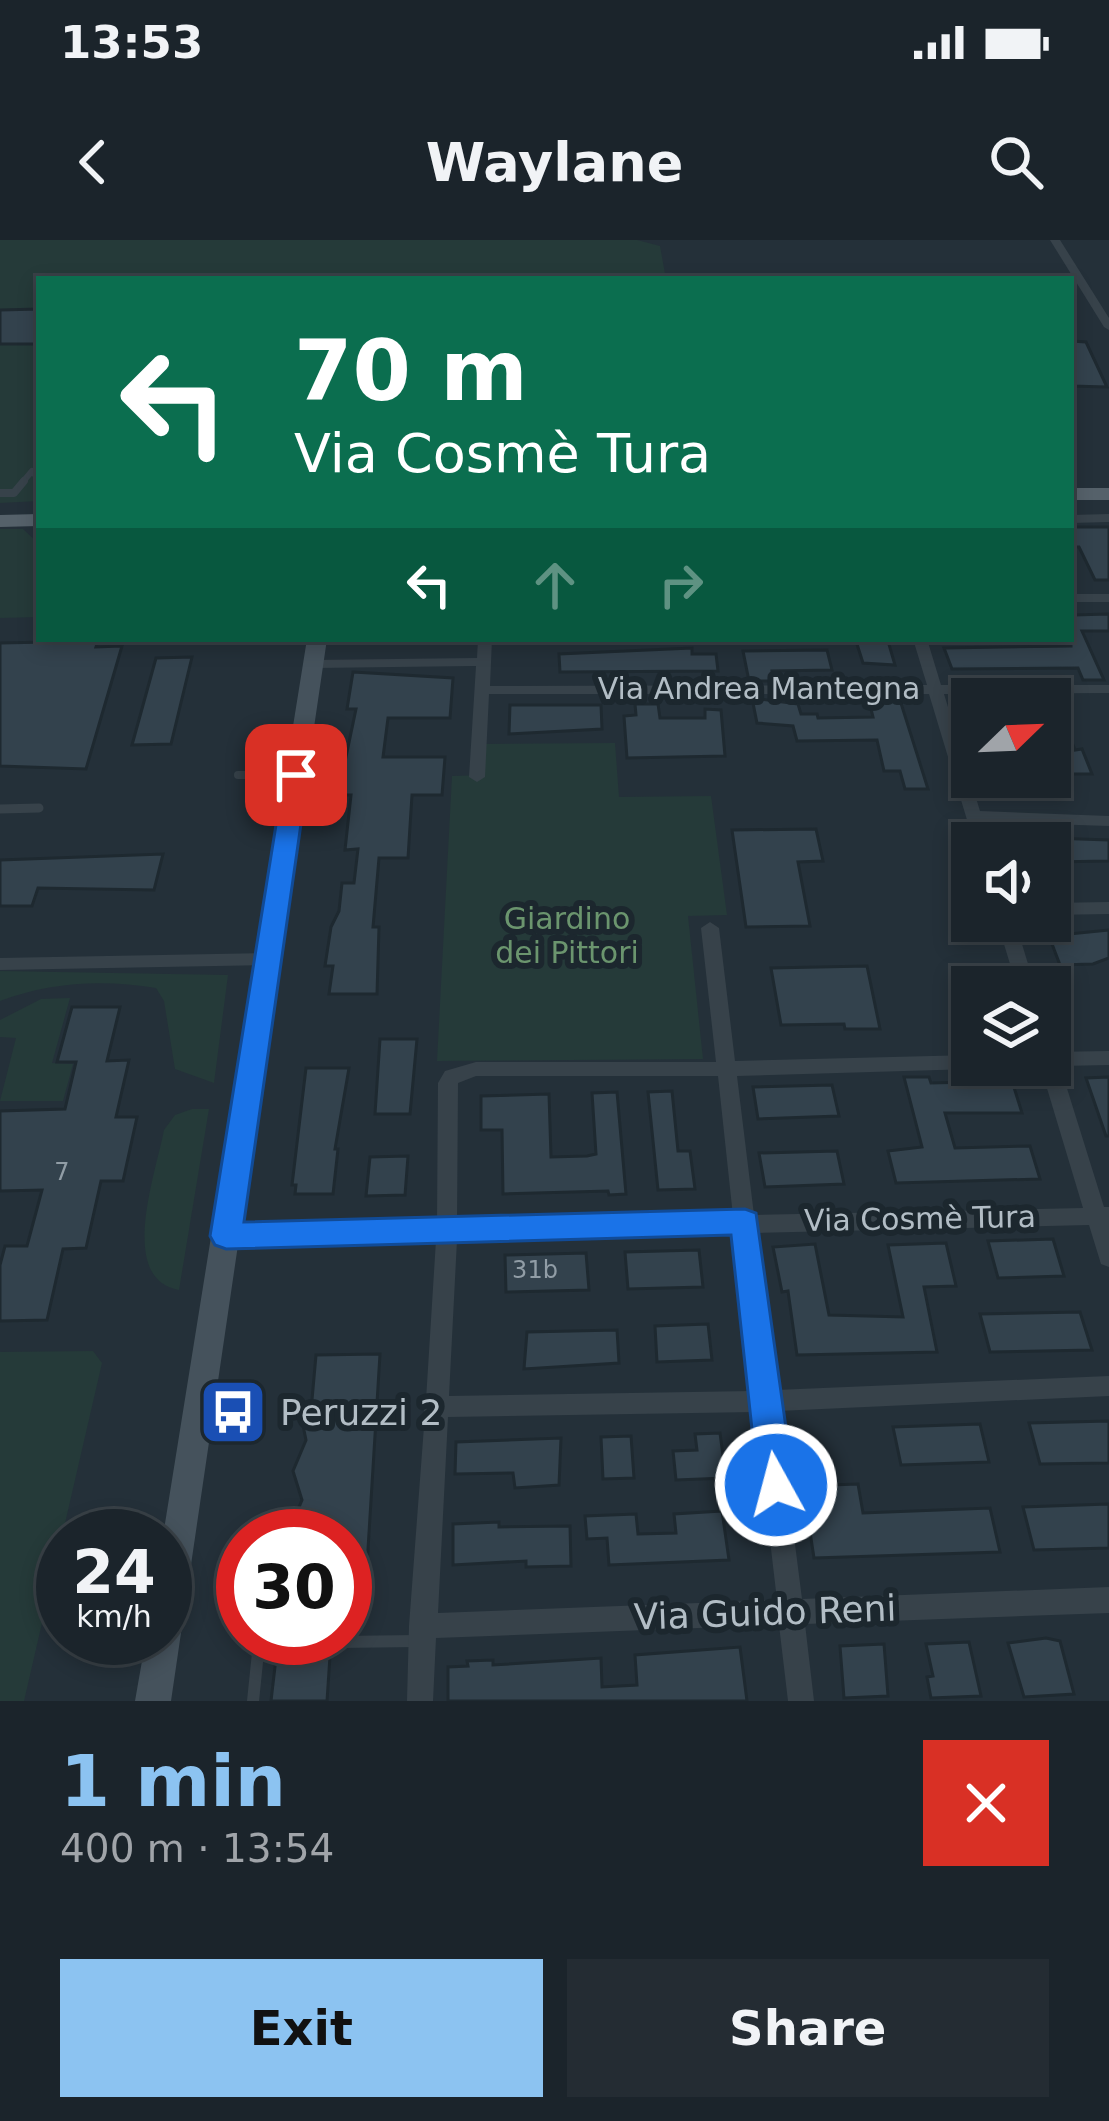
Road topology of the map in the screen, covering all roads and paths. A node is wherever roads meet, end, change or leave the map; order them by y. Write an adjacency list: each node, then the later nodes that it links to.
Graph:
1 (1054, 240): 2 (street)
2 (1109, 327)
3 (36, 476): 4 (lane)
4 (0, 493)
5 (1109, 498): 6 (main road)
6 (1074, 499)
7 (0, 517): 8 (main road)
8 (36, 517)
9 (1109, 518): 10 (street)
10 (1074, 519)
11 (1074, 598): 12 (street)
12 (1109, 598)
13 (485, 642): 16 (street)
14 (921, 642): 17 (street)
15 (315, 652): 16 (street); 21 (street)
16 (483, 662): 18 (street)
17 (935, 688): 18 (street, Via Andrea Mantegna); 19 (street, Via Andrea Mantegna); 25 (street)
18 (480, 689): 22 (street)
19 (1109, 689)
20 (238, 775): 21 (lane)
21 (296, 775): 31 (street)
22 (477, 777)
23 (0, 808): 24 (lane)
24 (39, 808)
25 (974, 816): 26 (street); 27 (street)
26 (1109, 820)
27 (976, 822)
28 (1109, 908): 29 (street)
29 (1071, 909)
30 (710, 928): 36 (street)
31 (268, 958): 32 (street); 41 (street)
32 (0, 964)
33 (1109, 1058): 34 (street)
34 (1071, 1061)
35 (951, 1063): 36 (street)
36 (728, 1069): 39 (street); 40 (street)
37 (1058, 1086): 38 (street)
38 (1103, 1216): 39 (street, Via Cosmè Tura); 42 (street)
39 (745, 1222): 40 (street, Via Cosmè Tura); 44 (street)
40 (447, 1231): 41 (street, Via Cosmè Tura); 45 (street)
41 (226, 1236): 46 (street)
42 (1109, 1258)
43 (1109, 1387): 44 (street)
44 (766, 1402): 45 (street); 48 (street)
45 (434, 1407): 49 (street)
46 (183, 1509)
47 (1109, 1600): 48 (street, Via Guido Reni)
48 (790, 1611): 49 (street, Via Guido Reni); 54 (street)
49 (422, 1634): 52 (lane); 53 (street)
50 (159, 1665): 51 (street)
51 (153, 1701)
52 (253, 1701)
53 (420, 1701)
54 (801, 1701)

